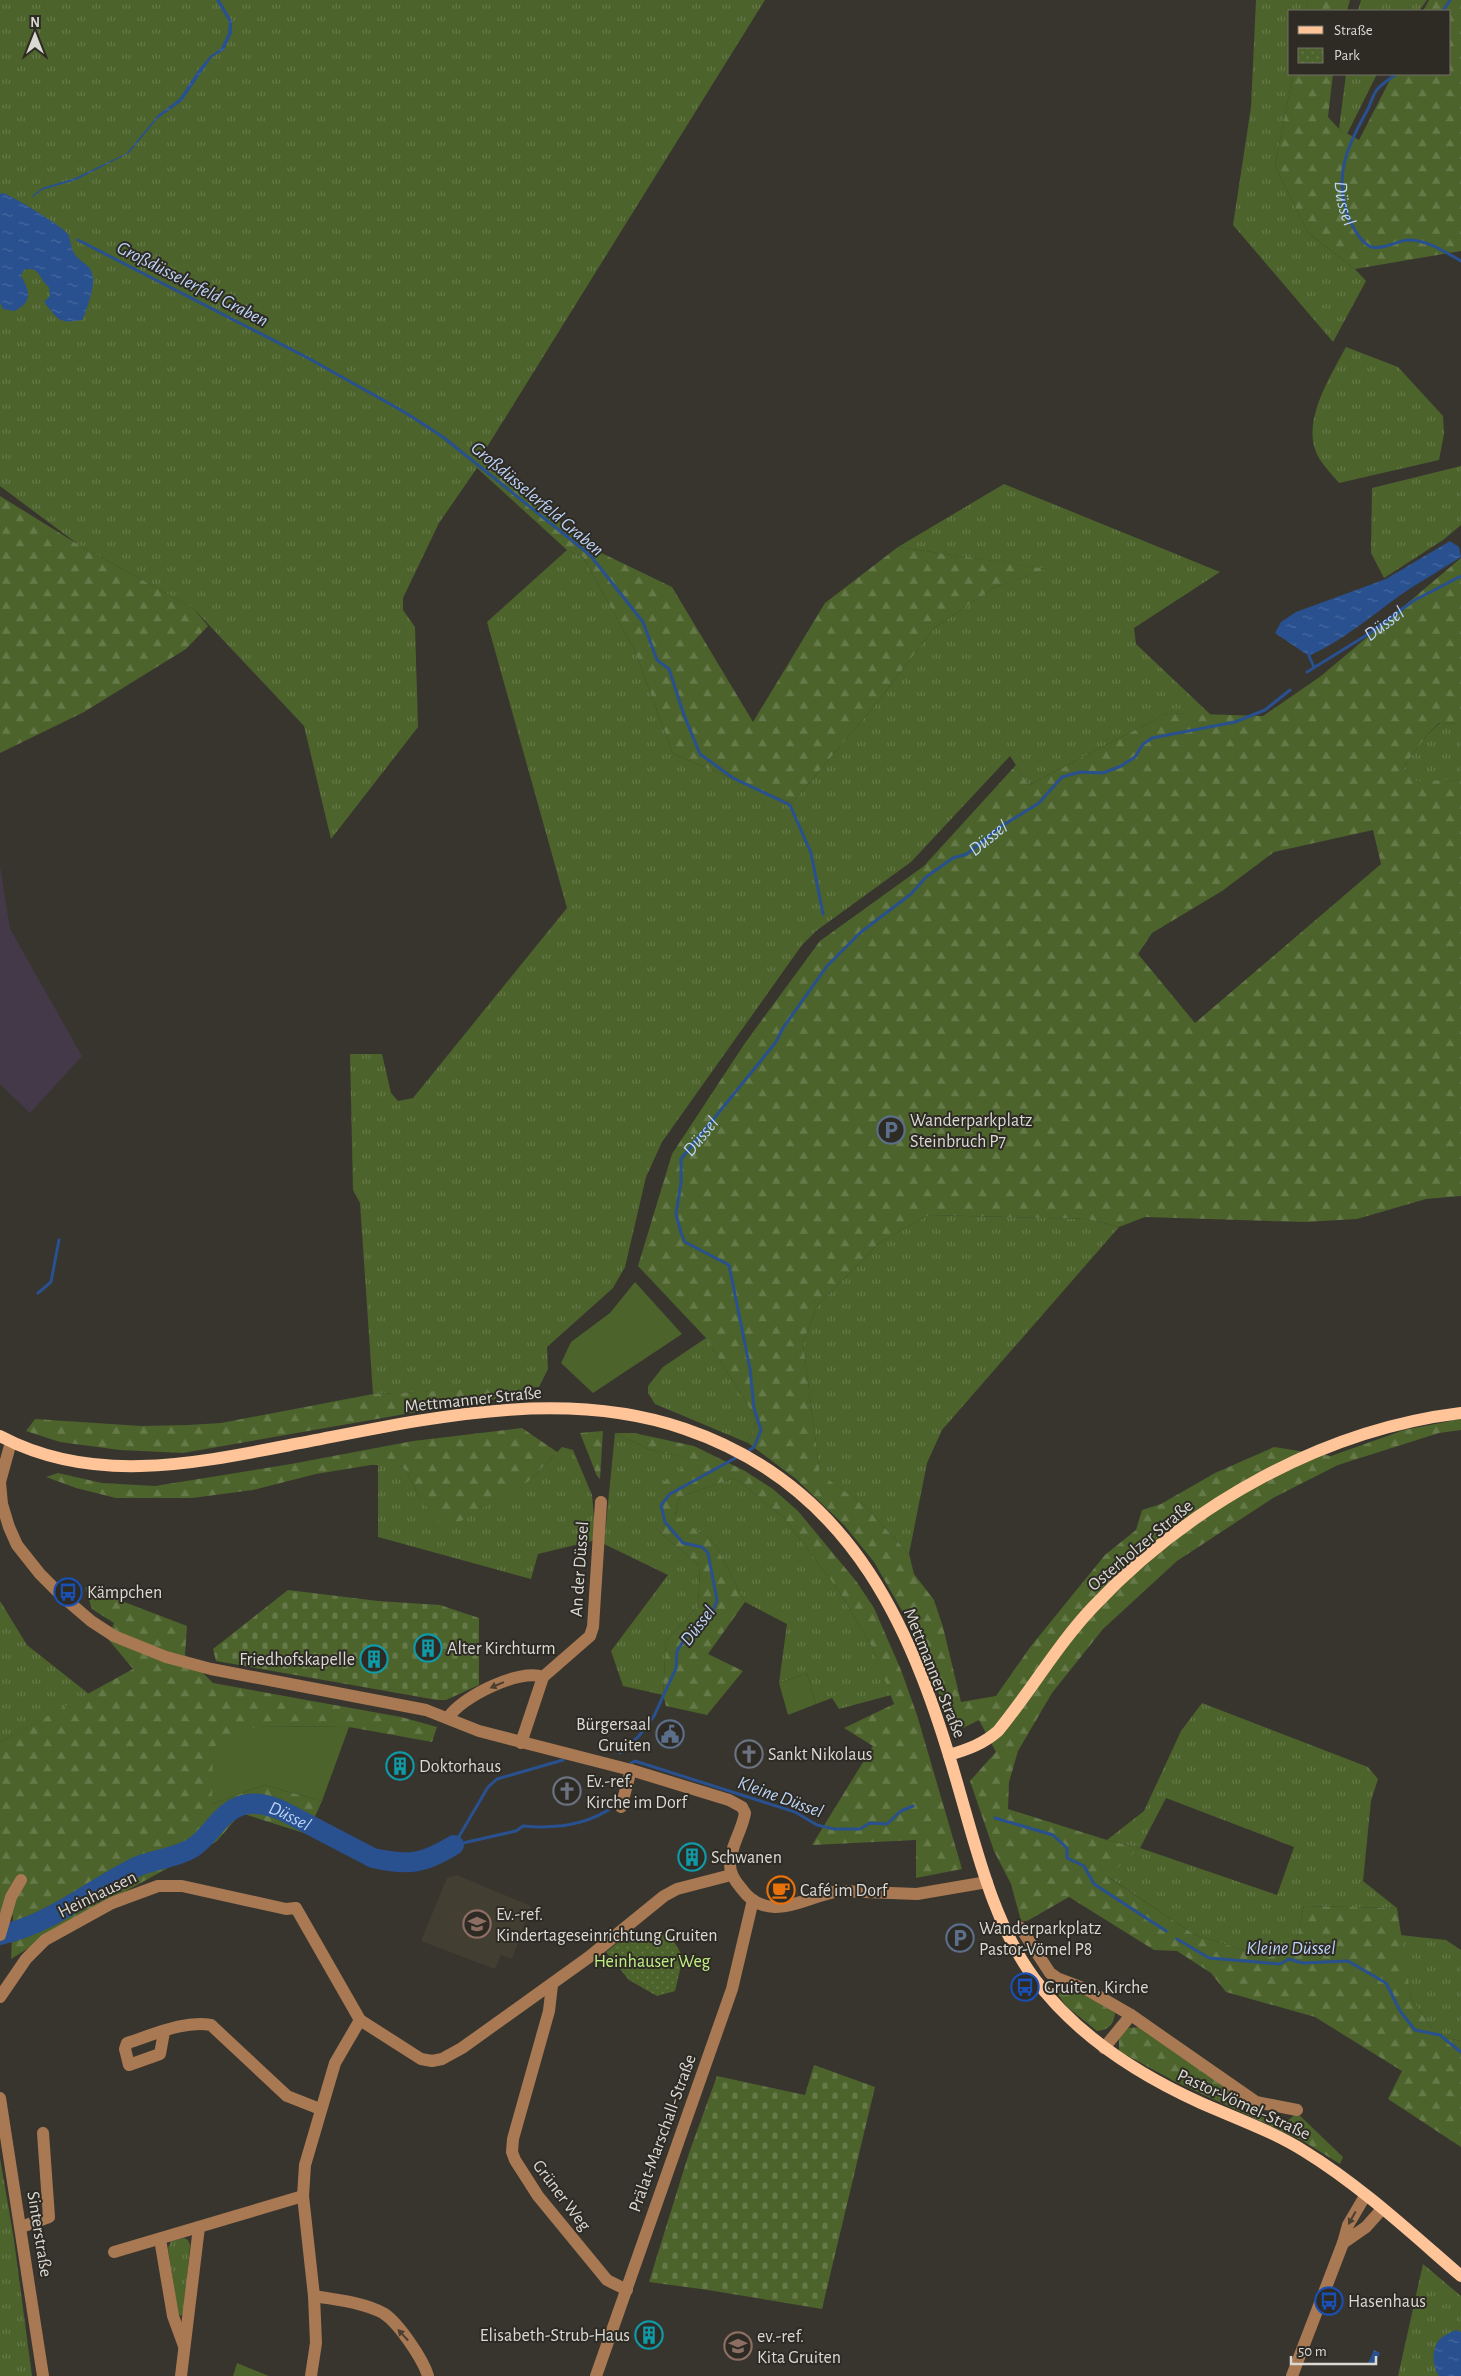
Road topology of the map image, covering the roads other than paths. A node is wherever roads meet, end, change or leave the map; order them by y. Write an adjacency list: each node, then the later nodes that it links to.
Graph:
1 (1461, 1413): 7 (main road, Osterholzer Straße)
2 (6, 1439): 5 (street, Mettmanner Straße); 7 (main road, Mettmanner Straße)
3 (601, 1502): 4 (street, An der Düssel)
4 (543, 1677): 5 (street, one-way to 5); 6 (street)
5 (448, 1718): 6 (street)
6 (521, 1743): 8 (street)
7 (949, 1755): 12 (main road, Mettmanner Straße)
8 (631, 1770): 9 (street); 10 (street)
9 (621, 1808)
10 (731, 1874): 13 (street); 16 (street)
11 (21, 1880): 15 (street)
12 (987, 1882): 13 (street); 21 (main road, Pastor-Vömel-Straße)
13 (753, 1900): 35 (street, Prälat-Marschall-Straße)
14 (1020, 1927): 18 (street, Pastor-Vömel-Straße)
15 (0, 1935)
16 (552, 1985): 19 (street); 35 (street, Grüner Weg)
17 (0, 1997): 19 (street, Heinhausen)
18 (1131, 2015): 21 (street); 24 (street, Pastor-Vömel-Straße)
19 (360, 2020): 23 (street)
20 (164, 2032): 23 (street)
21 (1104, 2048): 27 (main road, Pastor-Vömel-Straße)
22 (0, 2098): 29 (street, Sinterstraße)
23 (320, 2109): 26 (street)
24 (1297, 2110)
25 (43, 2133): 29 (street)
26 (304, 2196): 30 (street); 36 (street)
27 (1365, 2196): 28 (main road, Pastor-Vömel-Straße); 32 (street, one-way to 32)
28 (1382, 2209): 32 (street); 34 (main road, Pastor-Vömel-Straße)
29 (21, 2226): 38 (street, Sinterstraße)
30 (199, 2227): 31 (street); 37 (street)
31 (160, 2239): 33 (street); 37 (street)
32 (1344, 2242): 43 (street)
33 (114, 2252)
34 (1461, 2276)
35 (627, 2290): 42 (street, Prälat-Marschall-Straße)
36 (314, 2296): 40 (street); 41 (street, one-way to 36)
37 (185, 2349): 39 (street)
38 (43, 2376)
39 (181, 2376)
40 (310, 2376)
41 (428, 2376)
42 (596, 2376)
43 (1292, 2376)

